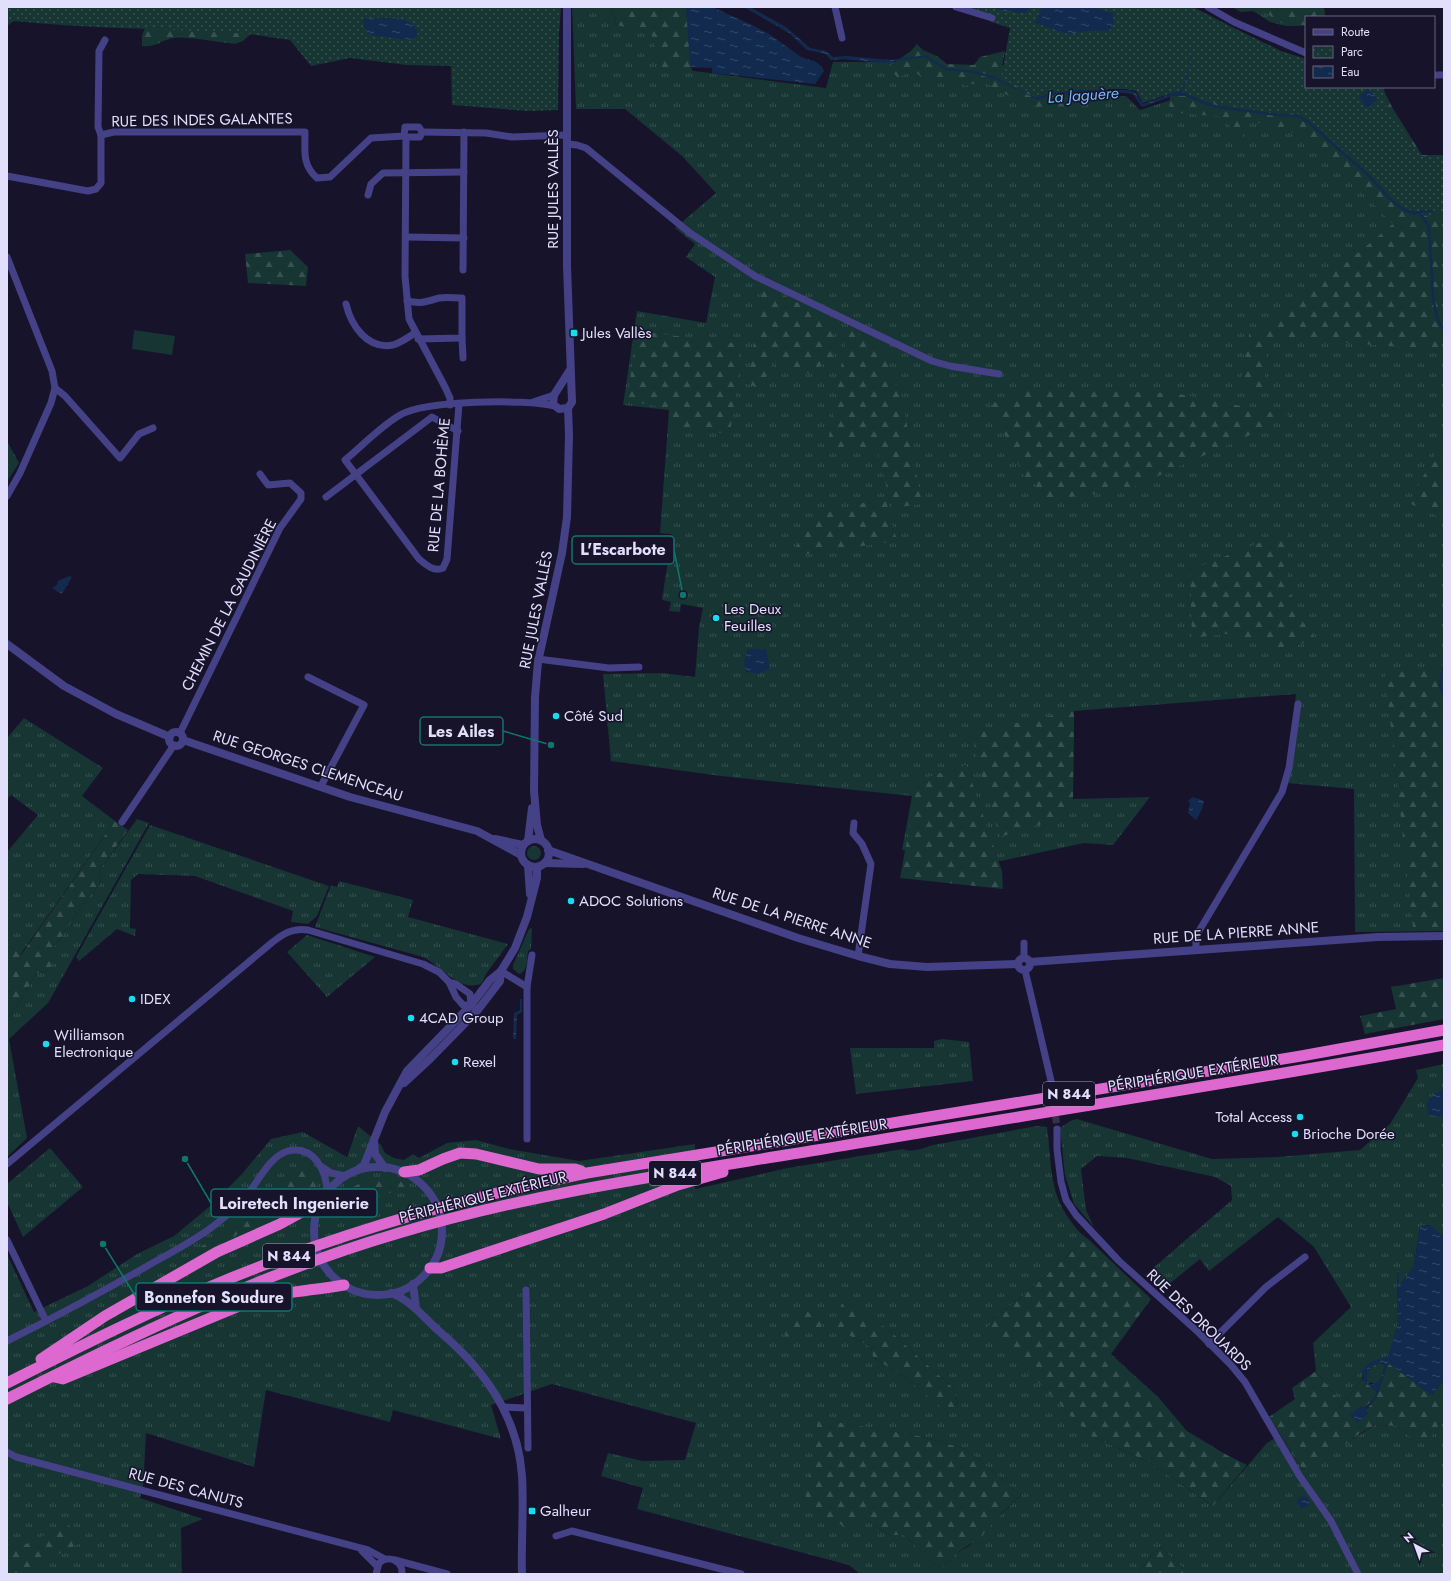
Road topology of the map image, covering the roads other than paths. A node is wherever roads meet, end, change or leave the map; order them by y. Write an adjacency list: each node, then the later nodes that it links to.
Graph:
1 (835, 7): 6 (street)
2 (956, 7): 5 (street)
3 (1208, 7): 8 (street)
4 (567, 8): 12 (street, RUE JULES VALLÈS)
5 (992, 18)
6 (842, 38)
7 (105, 40): 11 (street)
8 (1305, 53)
9 (422, 132): 10 (street); 13 (street); 13 (street)
10 (464, 132): 12 (street); 16 (street)
11 (101, 135): 13 (street, RUE DES INDES GALANTES); 17 (street, RUE DES INDES GALANTES)
12 (567, 135): 14 (street, RUE JULES VALLÈS)
13 (405, 136): 15 (street)
14 (567, 144): 28 (street, RUE JULES VALLÈS); 29 (street)
15 (407, 172): 16 (street); 18 (street); 19 (street)
16 (464, 172): 20 (street)
17 (7, 176)
18 (368, 195)
19 (406, 237): 20 (street); 23 (street)
20 (464, 238): 22 (street)
21 (7, 257): 30 (street)
22 (463, 270)
23 (407, 301): 25 (street); 26 (street)
24 (346, 304): 25 (street)
25 (416, 336): 26 (street); 34 (street)
26 (462, 338): 27 (street)
27 (463, 358)
28 (570, 370): 31 (street); 32 (street, RUE JULES VALLÈS)
29 (999, 374)
30 (55, 388): 38 (street); 43 (street)
31 (556, 394): 32 (street); 33 (street); 36 (street)
32 (570, 395): 37 (street)
33 (533, 402): 35 (street); 36 (street)
34 (450, 404): 35 (street); 42 (street)
35 (459, 404): 39 (street, RUE DE LA BOHÈME)
36 (557, 408): 37 (street); 40 (street, RUE JULES VALLÈS)
37 (568, 408): 40 (street, RUE JULES VALLÈS)
38 (153, 428)
39 (458, 431): 42 (street); 42 (street, RUE DE LA BOHÈME)
40 (569, 435): 46 (street, RUE JULES VALLÈS)
41 (260, 474): 51 (street, CHEMIN DE LA GAUDINIÈRE)
42 (356, 475): 44 (street)
43 (7, 496)
44 (326, 497)
45 (7, 644): 50 (street)
46 (538, 659): 47 (street); 54 (street, RUE JULES VALLÈS)
47 (639, 666)
48 (308, 677): 53 (street)
49 (1298, 704): 69 (street)
50 (170, 737): 51 (street); 52 (street)
51 (181, 737): 52 (street); 53 (street, RUE GEORGES CLEMENCEAU)
52 (174, 745): 55 (street)
53 (321, 786): 57 (street, RUE GEORGES CLEMENCEAU)
54 (534, 791): 58 (street, RUE JULES VALLÈS); 59 (street, RUE JULES VALLÈS)
55 (122, 822)
56 (854, 823): 71 (street)
57 (493, 838): 59 (street, RUE GEORGES CLEMENCEAU); 61 (street, RUE GEORGES CLEMENCEAU)
58 (541, 840): 59 (street); 60 (street)
59 (525, 843): 61 (street)
60 (548, 850): 62 (street); 63 (street, RUE DE LA PIERRE ANNE)
61 (521, 856): 64 (street)
62 (545, 862): 63 (street, RUE DE LA PIERRE ANNE); 65 (street)
63 (588, 864): 71 (street, RUE DE LA PIERRE ANNE)
64 (528, 865): 65 (street); 66 (street)
65 (537, 867): 66 (street)
66 (531, 899): 75 (street)
67 (1444, 936): 69 (street, RUE DE LA PIERRE ANNE)
68 (1024, 943): 72 (street)
69 (1196, 950): 72 (street, RUE DE LA PIERRE ANNE)
70 (532, 955): 77 (street)
71 (858, 956): 73 (street, RUE DE LA PIERRE ANNE)
72 (1027, 960): 73 (street); 74 (street)
73 (1017, 964): 74 (street)
74 (1025, 970): 83 (street)
75 (501, 971): 77 (street); 78 (street); 79 (street)
76 (449, 982): 78 (street); 78 (street); 88 (street)
77 (527, 986): 86 (street)
78 (467, 1005): 79 (street); 82 (street)
79 (478, 1010): 82 (street)
80 (1444, 1030): 93 (highway, N 844)
81 (1444, 1045): 87 (highway, PÉRIPHÉRIQUE EXTÉRIEUR / N 844)
82 (401, 1084): 85 (street)
83 (1052, 1085)
84 (1057, 1129): 106 (street, RUE DES DROUARDS)
85 (374, 1139): 90 (street); 91 (street)
86 (527, 1139)
87 (757, 1160): 98 (highway); 108 (highway, PÉRIPHÉRIQUE EXTÉRIEUR / N 844)
88 (7, 1164)
89 (322, 1167): 94 (street); 95 (street); 104 (street)
90 (385, 1168): 91 (street); 92 (street)
91 (356, 1171): 94 (street)
92 (404, 1172): 93 (highway); 98 (street)
93 (587, 1173): 109 (highway, N 844)
94 (346, 1176): 95 (street)
95 (322, 1201): 100 (street); 107 (highway)
96 (7, 1240): 104 (street)
97 (1305, 1257): 106 (street)
98 (430, 1268): 99 (street)
99 (413, 1284): 102 (street); 103 (street)
100 (344, 1285): 102 (street); 108 (highway)
101 (526, 1290): 112 (street)
102 (391, 1293): 103 (street)
103 (416, 1309): 111 (street)
104 (46, 1321): 105 (street)
105 (7, 1341)
106 (1209, 1344): 125 (street, RUE DES DROUARDS)
107 (7, 1376)
108 (51, 1377): 110 (highway, PÉRIPHÉRIQUE EXTÉRIEUR / N 844)
109 (7, 1383)
110 (7, 1399)
111 (504, 1407): 112 (street); 123 (street)
112 (526, 1408): 113 (street)
113 (528, 1448)
114 (7, 1452): 116 (street, RUE DES CANUTS)
115 (556, 1536): 124 (street)
116 (359, 1549): 117 (street, RUE DES CANUTS); 119 (street, RUE DES CANUTS)
117 (385, 1559): 118 (street); 119 (street)
118 (395, 1560): 121 (street); 122 (street)
119 (377, 1566): 120 (street)
120 (376, 1574)
121 (402, 1574)
122 (447, 1574)
123 (522, 1574)
124 (741, 1574)
125 (1358, 1574)

